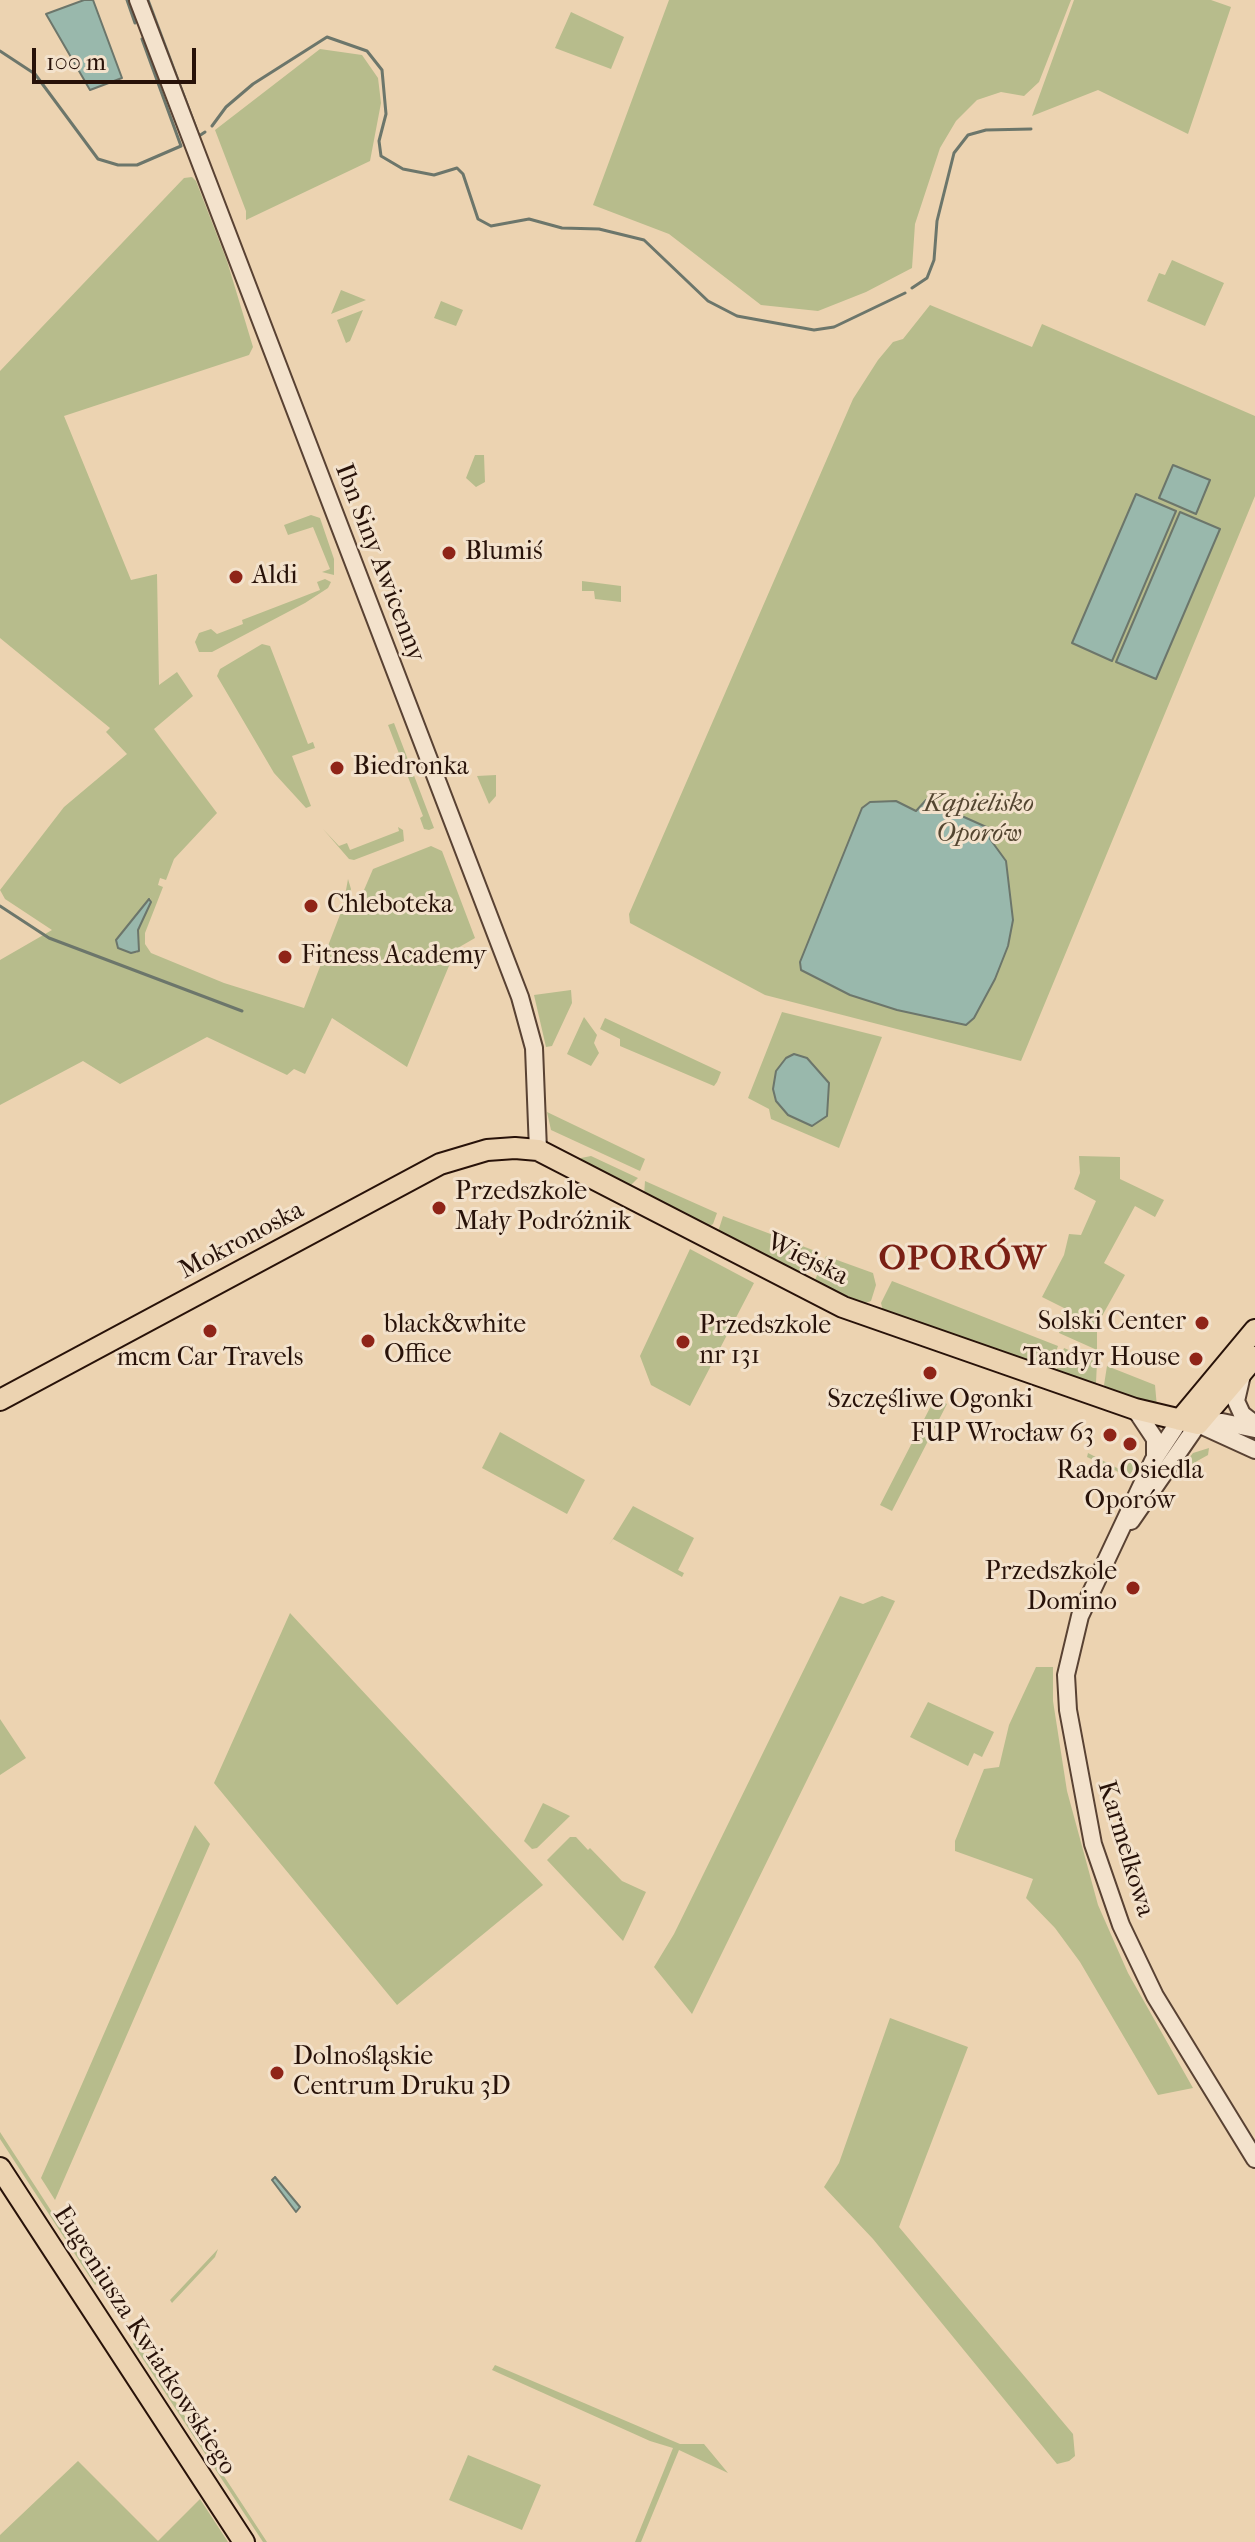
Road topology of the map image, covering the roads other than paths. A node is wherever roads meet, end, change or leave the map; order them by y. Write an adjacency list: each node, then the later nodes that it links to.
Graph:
1 (138, 0): 3 (street, Ibn Siny Awicenny)
2 (515, 1148): 3 (main road, Wiejska); 6 (main road, Mokronoska)
3 (538, 1150): 7 (main road, Wiejska)
4 (1255, 1330): 8 (main road)
5 (1250, 1363): 8 (main road); 9 (street)
6 (0, 1400)
7 (1135, 1409): 8 (main road, Wiejska); 11 (street)
8 (1189, 1422): 9 (street); 10 (street); 11 (street, Karmelkowa); 12 (street, Karmelkowa)
9 (1255, 1427)
10 (1255, 1450)
11 (1155, 1457): 12 (street, Karmelkowa)
12 (1122, 1530): 13 (street, Karmelkowa)
13 (1255, 2159)
14 (0, 2168): 15 (main road, Eugeniusza Kwiatkowskiego)
15 (244, 2542)

